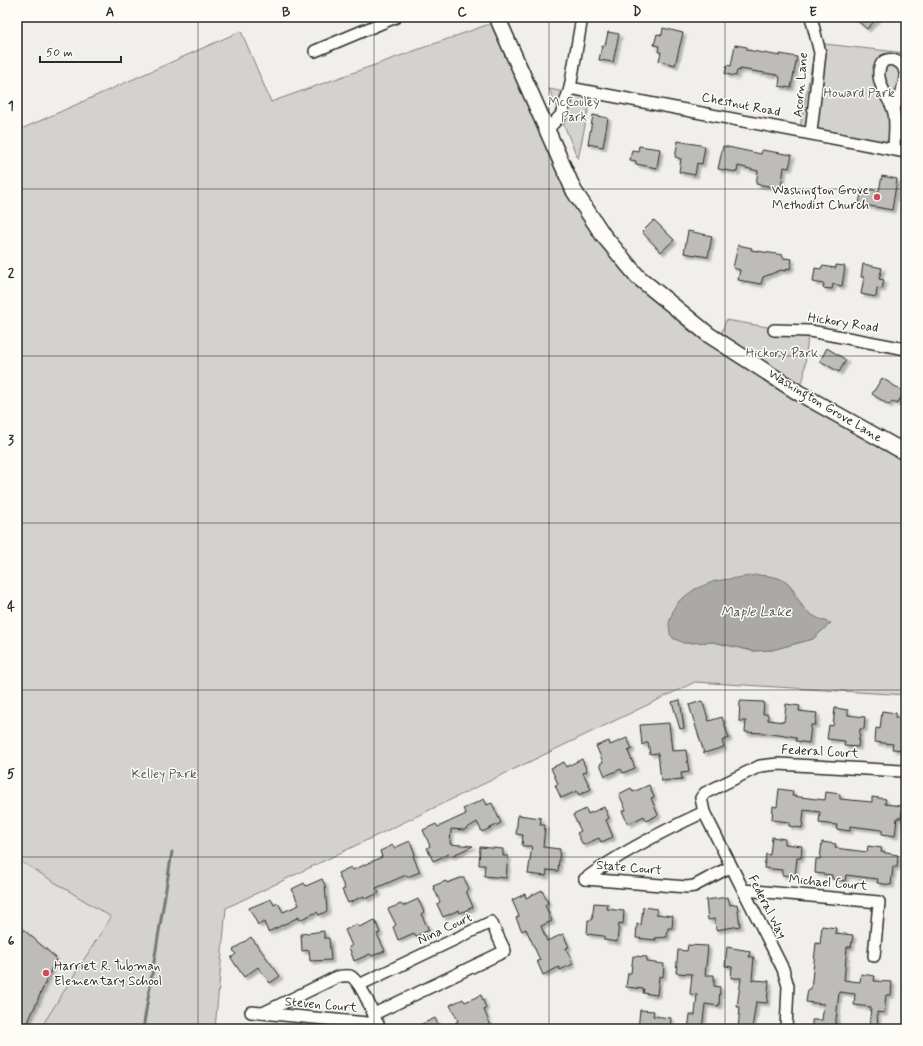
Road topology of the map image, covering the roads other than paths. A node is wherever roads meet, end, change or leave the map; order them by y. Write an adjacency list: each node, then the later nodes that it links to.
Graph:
1 (396, 17): 5 (street)
2 (497, 17): 8 (street, Washington Grove Lane)
3 (582, 17): 6 (street)
4 (811, 17): 9 (street, Acorn Lane)
5 (315, 52)
6 (570, 88): 8 (street); 9 (street, Chestnut Road)
7 (893, 110): 10 (street)
8 (548, 130): 14 (street, Washington Grove Lane)
9 (811, 132): 10 (street, Chestnut Road)
10 (894, 149): 11 (street, Chestnut Road)
11 (906, 152)
12 (774, 330): 13 (street, Hickory Road)
13 (906, 349)
14 (906, 453)
15 (902, 771): 16 (street, Federal Court)
16 (703, 808): 17 (street, Federal Way); 17 (street, State Court)
17 (730, 867): 18 (street, Federal Way)
18 (743, 890): 19 (street, Michael Court); 24 (street, Federal Way)
19 (874, 956)
20 (359, 985): 22 (street, Steven Court); 23 (street); 23 (street, Nina Court)
21 (251, 1012): 22 (street, Steven Court)
22 (263, 1014): 23 (street, Steven Court)
23 (377, 1022)
24 (786, 1029)

